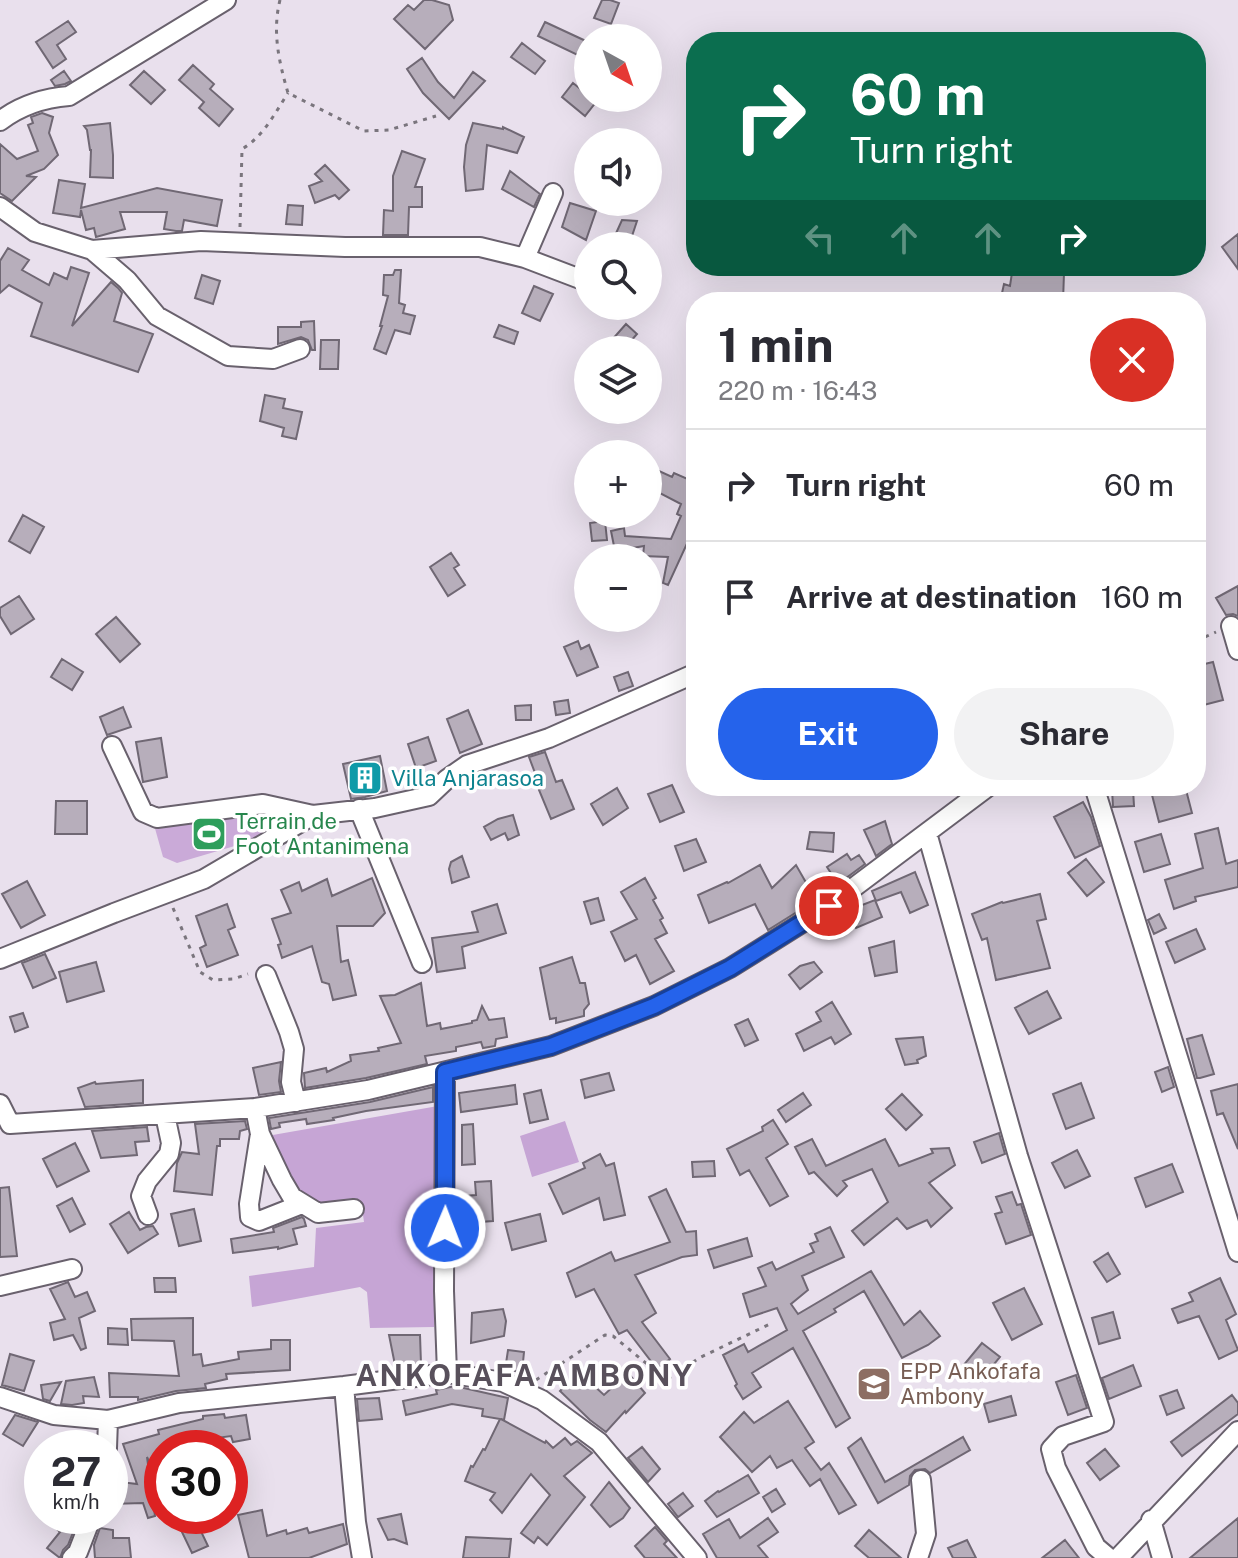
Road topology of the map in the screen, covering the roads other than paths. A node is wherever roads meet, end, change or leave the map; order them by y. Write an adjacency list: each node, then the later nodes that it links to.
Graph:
1 (226, 0): 2 (street)
2 (0, 121)
3 (553, 193): 6 (street)
4 (0, 207): 5 (street)
5 (92, 250): 6 (street); 8 (street)
6 (525, 258): 7 (street)
7 (574, 277)
8 (300, 349)
9 (1231, 626): 10 (street)
10 (1238, 650)
11 (686, 677): 15 (street)
12 (112, 746): 16 (street)
13 (976, 796): 17 (street)
14 (1097, 796): 30 (street)
15 (359, 809): 16 (street); 19 (street)
16 (313, 815): 18 (street)
17 (927, 833): 21 (street); 46 (street)
18 (0, 959)
19 (422, 963)
20 (266, 975): 22 (street)
21 (445, 1072): 22 (street); 33 (street)
22 (296, 1102): 24 (street)
23 (0, 1104): 25 (street)
24 (255, 1108): 25 (street); 26 (street)
25 (165, 1115): 29 (street)
26 (260, 1134): 27 (street); 27 (street)
27 (302, 1204): 28 (street)
28 (354, 1209)
29 (148, 1215)
30 (1238, 1252)
31 (72, 1269): 32 (street)
32 (0, 1286)
33 (447, 1373): 34 (street); 44 (street)
34 (344, 1386): 36 (street); 43 (street)
35 (0, 1397): 36 (street)
36 (108, 1420): 37 (street)
37 (108, 1430)
38 (1238, 1431): 40 (street)
39 (921, 1480): 45 (street)
40 (1151, 1520): 47 (street); 48 (street)
41 (85, 1534): 42 (street)
42 (72, 1558)
43 (362, 1558)
44 (697, 1558)
45 (918, 1558)
46 (1109, 1558)
47 (1118, 1558)
48 (1162, 1558)

